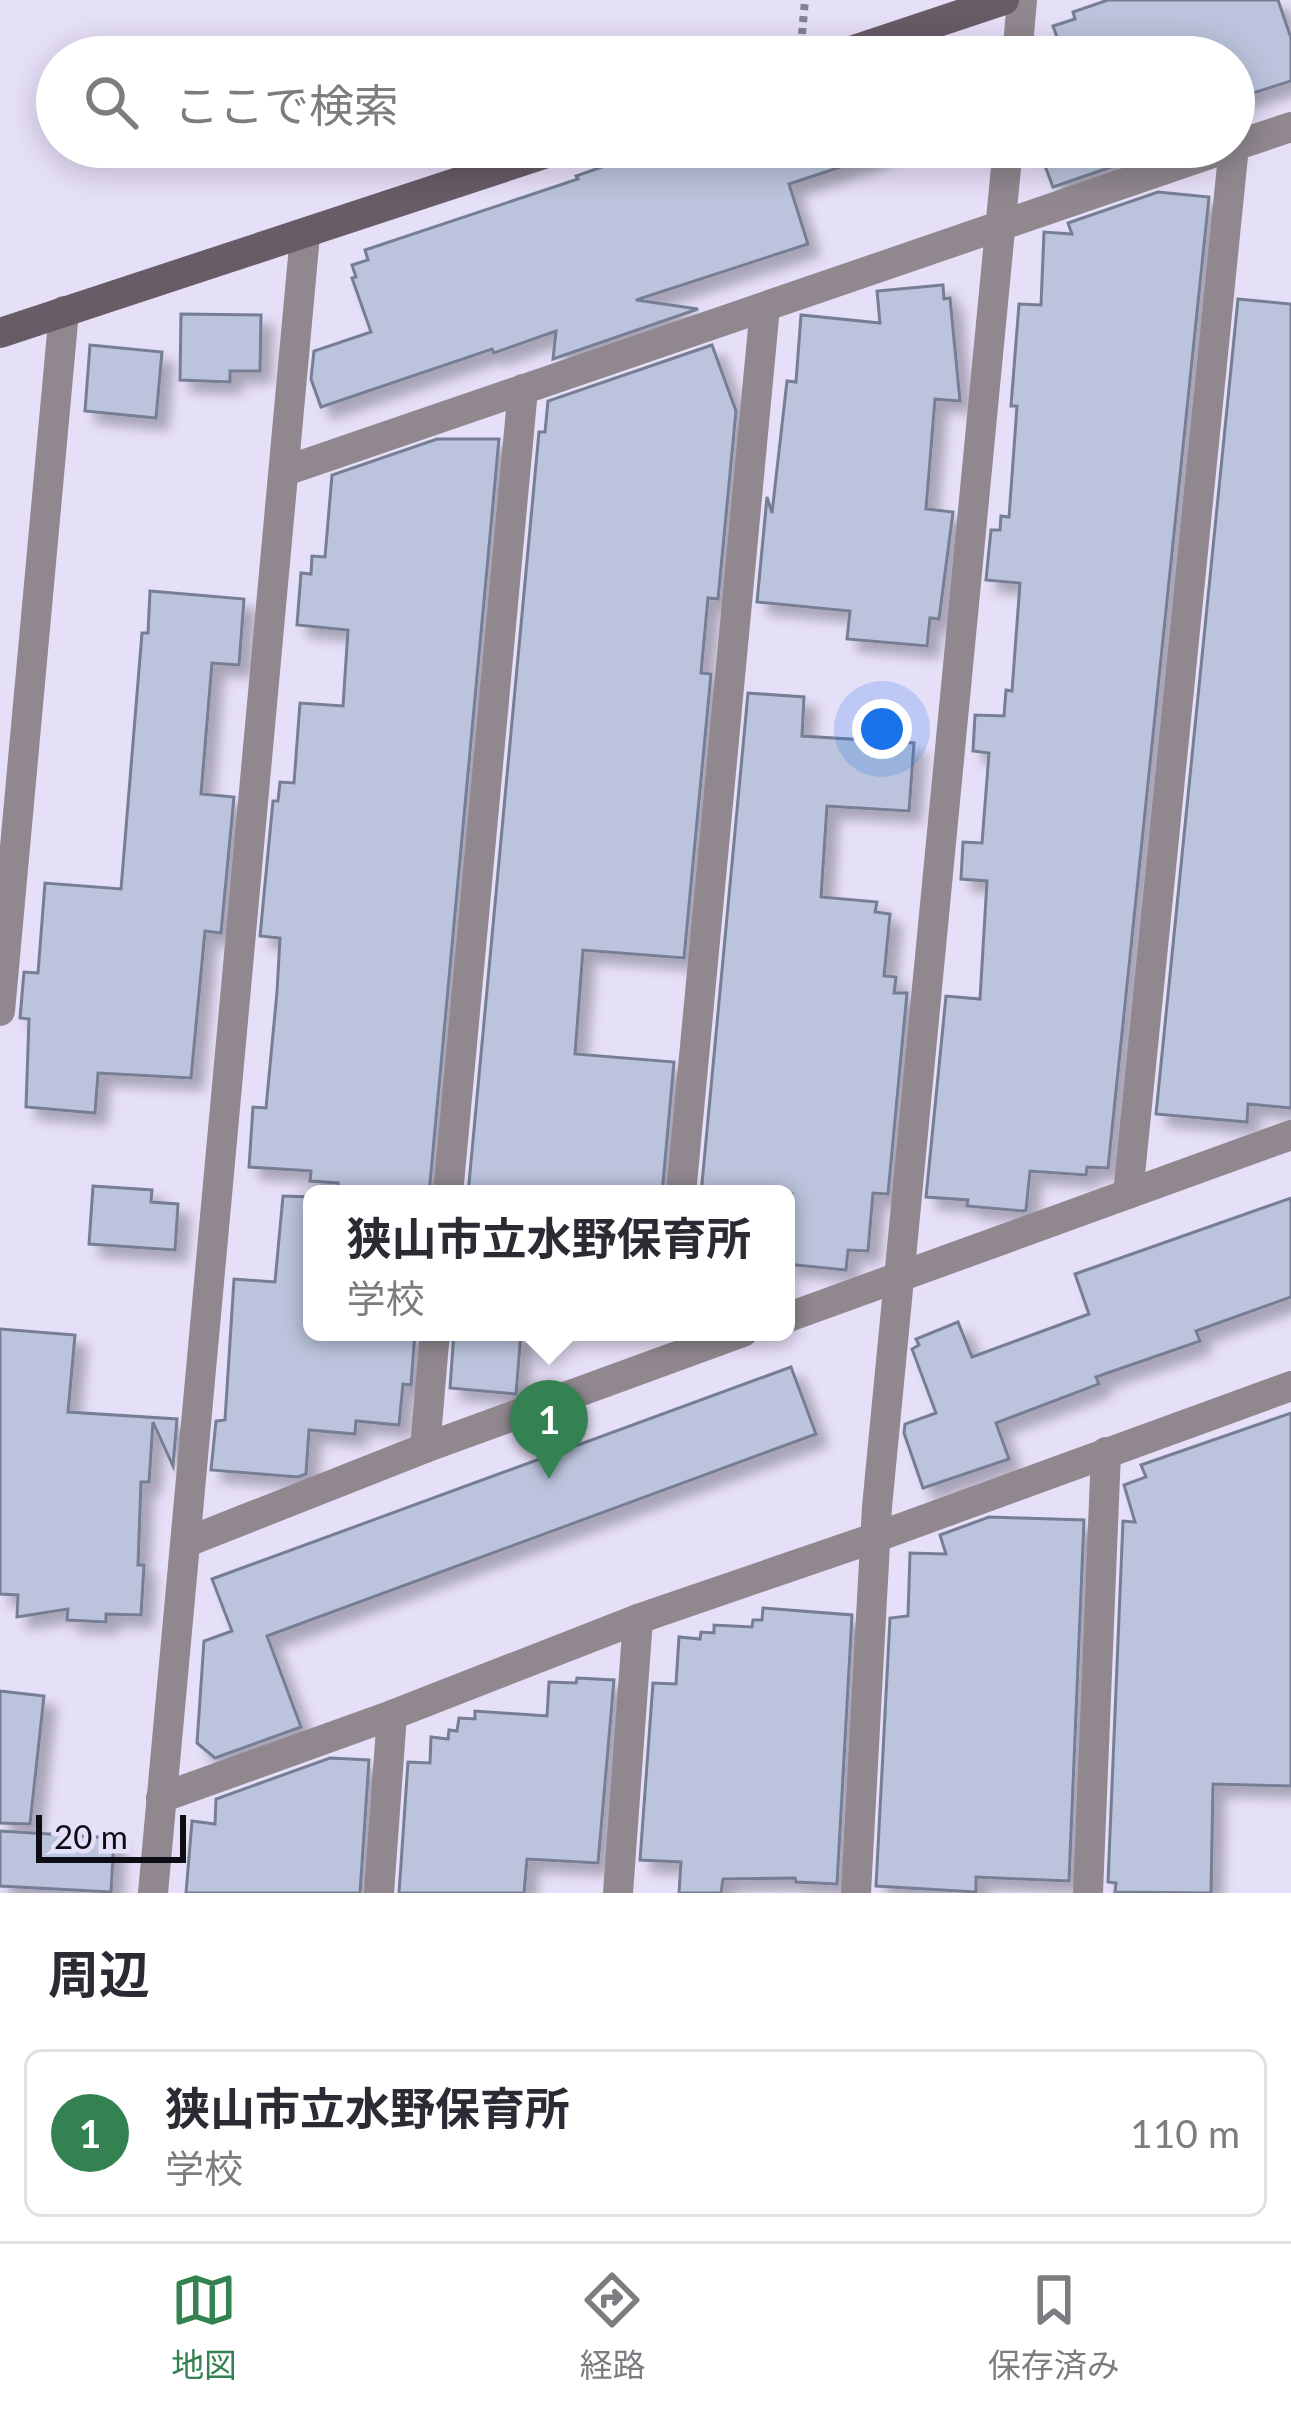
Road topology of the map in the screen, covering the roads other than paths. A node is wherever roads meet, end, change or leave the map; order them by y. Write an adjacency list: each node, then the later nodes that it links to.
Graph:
1 (1004, 0): 3 (street)
2 (1022, 0): 4 (street)
3 (895, 36)
4 (1019, 36)
5 (1291, 127): 6 (street)
6 (1255, 139)
7 (503, 168): 12 (street)
8 (1007, 168): 11 (street)
9 (1169, 168): 11 (street)
10 (1231, 168): 22 (street)
11 (1001, 226): 13 (street); 23 (street)
12 (305, 235): 14 (street); 17 (street)
13 (765, 307): 16 (street); 21 (street)
14 (64, 311): 15 (street); 18 (street)
15 (0, 333)
16 (523, 389): 17 (street); 20 (street)
17 (285, 471): 31 (street)
18 (0, 1011)
19 (1291, 1135): 22 (street)
20 (449, 1185)
21 (682, 1185)
22 (1128, 1194): 23 (street)
23 (897, 1280): 24 (street); 30 (street)
24 (795, 1315)
25 (434, 1341): 28 (street)
26 (667, 1345): 28 (street)
27 (1291, 1387): 29 (street)
28 (425, 1448): 31 (street)
29 (1106, 1452): 30 (street); 39 (street)
30 (874, 1538): 32 (street); 38 (street)
31 (187, 1542): 34 (street)
32 (638, 1619): 33 (street); 37 (street)
33 (392, 1715): 34 (street); 36 (street)
34 (161, 1798): 35 (street)
35 (153, 1893)
36 (379, 1893)
37 (618, 1893)
38 (856, 1893)
39 (1088, 1893)

